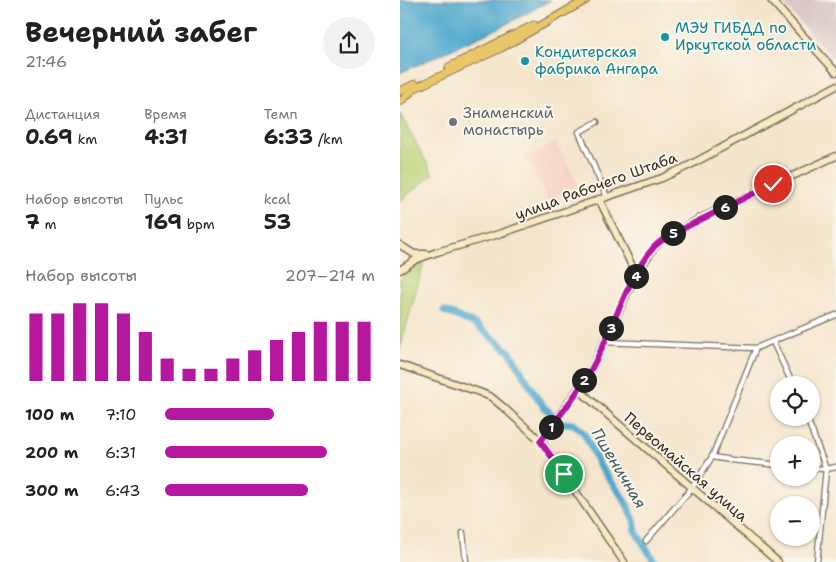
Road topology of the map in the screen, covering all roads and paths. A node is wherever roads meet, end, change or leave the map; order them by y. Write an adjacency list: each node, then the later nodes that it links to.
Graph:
1 (577, 0): 6 (main road)
2 (586, 0): 7 (main road)
3 (771, 0): 4 (main road)
4 (836, 72)
5 (836, 86): 10 (main road, улица Рабочего Штаба)
6 (400, 91)
7 (400, 102)
8 (597, 122): 10 (street)
9 (836, 156): 15 (main road)
10 (607, 197): 11 (main road, улица Рабочего Штаба)
11 (599, 199): 13 (main road, улица Рабочего Штаба); 15 (main road)
12 (400, 245): 13 (main road)
13 (437, 252): 14 (main road)
14 (400, 270)
15 (636, 274): 17 (main road)
16 (836, 315): 18 (street)
17 (604, 342): 19 (street); 22 (main road)
18 (773, 342): 19 (street); 21 (street)
19 (756, 348): 25 (street)
20 (400, 366): 24 (main road)
21 (789, 376)
22 (578, 390): 24 (main road); 30 (main road, Первомайская улица)
23 (809, 426): 29 (street)
24 (540, 441): 34 (main road)
25 (712, 457): 26 (street); 30 (street)
26 (770, 464)
27 (836, 467): 29 (street)
28 (820, 469): 29 (street)
29 (826, 469): 36 (street)
30 (692, 488): 32 (street); 35 (main road, Первомайская улица)
31 (463, 533): 33 (street)
32 (646, 541)
33 (466, 562)
34 (624, 562)
35 (778, 562)
36 (817, 562)

